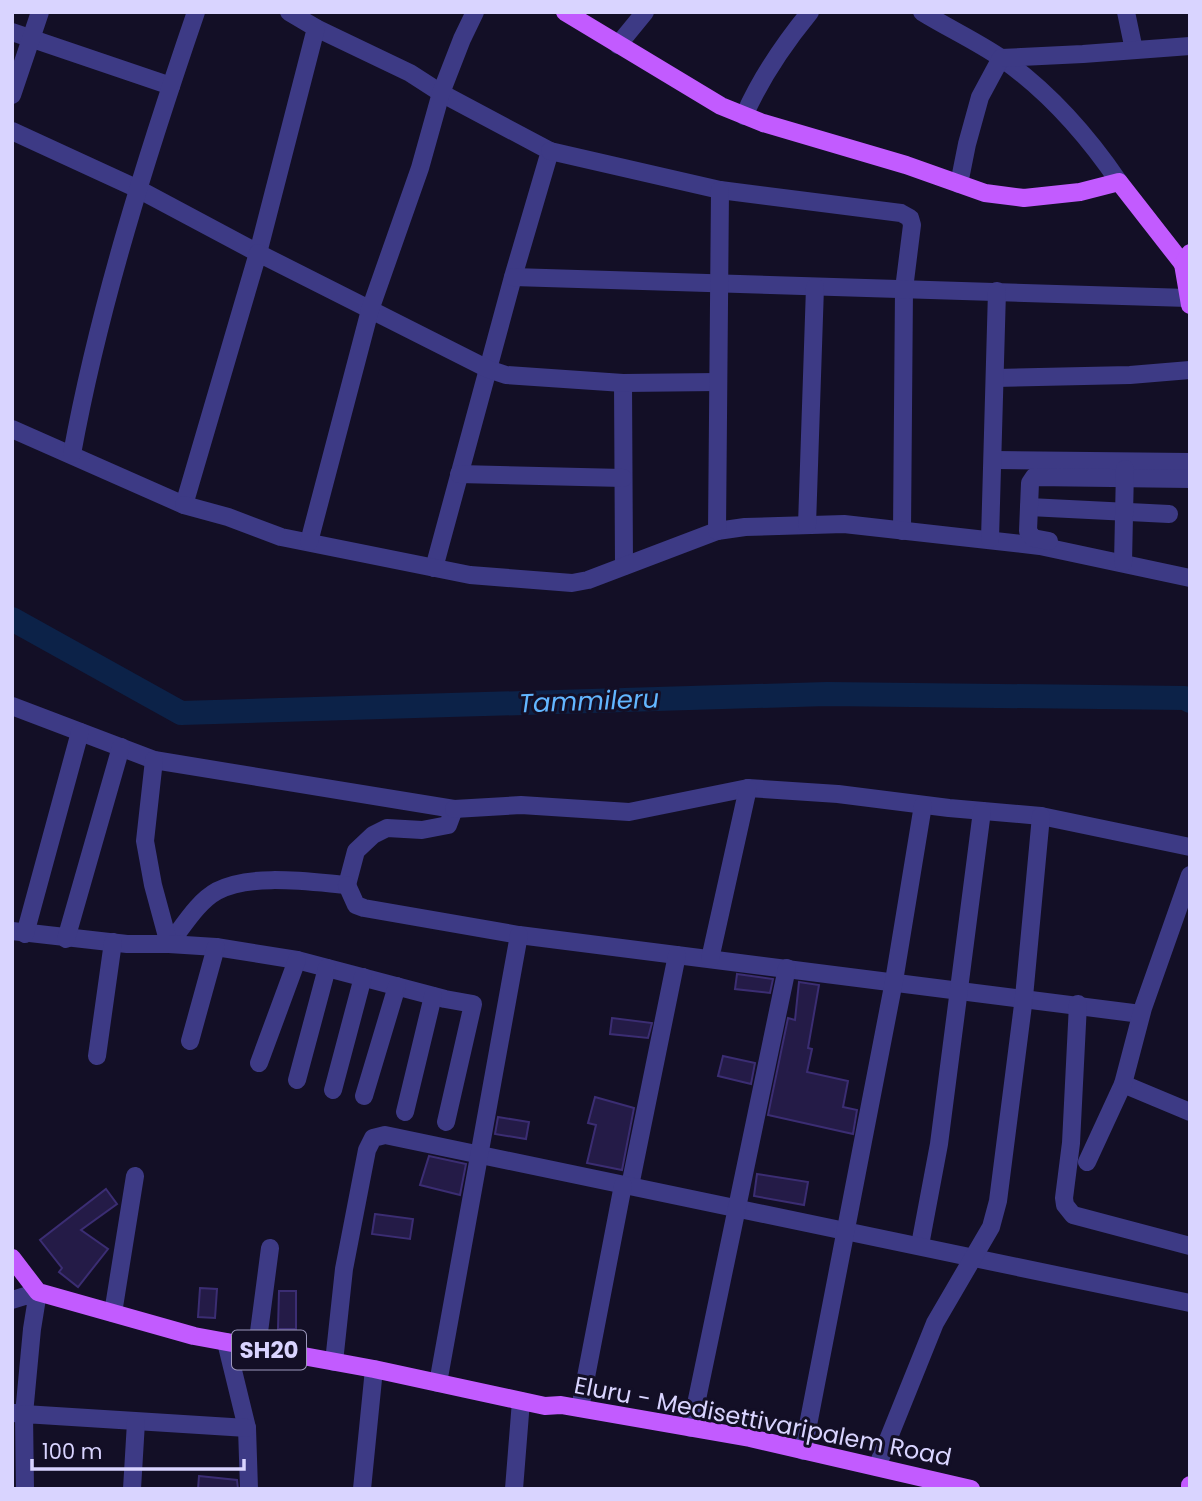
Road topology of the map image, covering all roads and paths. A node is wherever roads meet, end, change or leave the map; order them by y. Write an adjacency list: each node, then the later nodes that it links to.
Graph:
1 (40, 12): 12 (street)
2 (196, 12): 17 (street)
3 (289, 12): 10 (street)
4 (475, 12): 18 (street)
5 (565, 12): 13 (main road)
6 (645, 12): 13 (street)
7 (810, 12): 20 (street)
8 (922, 12): 16 (street)
9 (1126, 12): 15 (street)
10 (316, 28): 18 (street); 27 (street)
11 (12, 32): 12 (street)
12 (33, 39): 17 (street); 19 (street)
13 (618, 45): 20 (main road)
14 (1190, 46): 15 (street)
15 (1134, 50): 16 (street)
16 (1001, 58): 23 (street); 24 (street)
17 (171, 86): 25 (street)
18 (441, 93): 22 (street); 35 (street)
19 (12, 95)
20 (744, 116): 24 (main road)
21 (12, 131): 25 (street)
22 (550, 151): 26 (street); 29 (street)
23 (1119, 181): 24 (main road); 28 (main road)
24 (959, 184)
25 (138, 189): 27 (street); 42 (street)
26 (720, 190): 30 (street); 32 (street)
27 (258, 253): 35 (street); 49 (street)
28 (1186, 258): 34 (main road)
29 (513, 277): 30 (street); 36 (street)
30 (718, 284): 31 (street); 39 (street)
31 (816, 287): 32 (street); 53 (street)
32 (904, 289): 33 (street); 55 (street)
33 (997, 291): 34 (street); 38 (street)
34 (1189, 302)
35 (370, 310): 36 (street); 57 (street)
36 (488, 369): 40 (street); 46 (street)
37 (1190, 370): 38 (street)
38 (995, 378): 43 (street)
39 (718, 382): 40 (street); 54 (street)
40 (623, 383): 47 (street)
41 (12, 429): 42 (street)
42 (72, 454): 49 (street)
43 (994, 460): 45 (street); 56 (street)
44 (1190, 462): 45 (street)
45 (1125, 471): 48 (street); 50 (street); 51 (street)
46 (459, 474): 47 (street); 60 (street)
47 (623, 478): 59 (street)
48 (1190, 479)
49 (184, 505): 57 (street)
50 (1029, 508): 51 (street); 58 (street)
51 (1124, 512): 52 (street); 58 (street)
52 (1168, 514)
53 (807, 525): 54 (street); 55 (street)
54 (718, 531): 59 (street)
55 (902, 531): 56 (street)
56 (990, 539): 58 (street)
57 (309, 542): 60 (street)
58 (1123, 559): 61 (street); 62 (street)
59 (624, 566): 60 (street)
60 (434, 568)
61 (1190, 568)
62 (1190, 578)
63 (12, 706): 64 (street)
64 (80, 732): 65 (street); 75 (street)
65 (121, 747): 66 (street); 77 (street)
66 (154, 760): 69 (street); 79 (street)
67 (748, 788): 68 (street); 69 (street); 82 (street)
68 (923, 805): 70 (street); 87 (street)
69 (454, 808): 74 (street)
70 (982, 811): 71 (street); 89 (street)
71 (1041, 816): 72 (street); 91 (street)
72 (1190, 847)
73 (1190, 875): 95 (street)
74 (347, 886): 76 (street); 79 (street)
75 (18, 932): 77 (street)
76 (519, 935): 81 (street); 94 (street)
77 (66, 939): 78 (street)
78 (113, 942): 79 (street); 97 (street)
79 (169, 944): 80 (street)
80 (216, 947): 83 (street); 96 (street)
81 (677, 955): 82 (street); 109 (street)
82 (710, 959): 85 (street)
83 (297, 960): 84 (street); 98 (street)
84 (327, 968): 86 (street); 99 (street)
85 (788, 968): 87 (street); 110 (street)
86 (363, 977): 88 (street); 101 (street)
87 (894, 981): 89 (street); 111 (street)
88 (397, 986): 90 (street); 102 (street)
89 (957, 989): 91 (street); 112 (street)
90 (433, 996): 92 (street); 103 (street)
91 (1024, 997): 93 (street); 115 (street)
92 (473, 1004): 94 (street); 105 (street)
93 (1078, 1004): 95 (street); 113 (street)
94 (505, 1011): 106 (street)
95 (1141, 1014): 100 (street)
96 (190, 1041)
97 (97, 1056)
98 (259, 1063)
99 (297, 1080)
100 (1123, 1084): 104 (street); 107 (street)
101 (333, 1090)
102 (364, 1096)
103 (405, 1112)
104 (1190, 1112)
105 (446, 1122)
106 (479, 1155): 109 (street); 123 (street); 125 (street)
107 (1087, 1162)
108 (135, 1176): 120 (street)
109 (627, 1185): 110 (street); 127 (street)
110 (737, 1208): 111 (street); 131 (street)
111 (846, 1231): 112 (street); 132 (street)
112 (920, 1245): 115 (street)
113 (1190, 1246)
114 (270, 1248): 122 (street)
115 (974, 1257): 119 (street); 133 (street)
116 (12, 1258): 117 (main road)
117 (38, 1292): 118 (street); 120 (main road, SH20); 128 (street)
118 (12, 1300)
119 (1190, 1303)
120 (113, 1313): 121 (main road, SH20)
121 (226, 1342): 122 (main road, SH20); 130 (street)
122 (257, 1348): 123 (main road, SH20)
123 (334, 1362): 124 (main road, SH20)
124 (374, 1369): 125 (main road, SH20); 136 (street)
125 (438, 1383): 126 (main road, SH20)
126 (521, 1401): 127 (main road, Eluru - Medisettivaripalem Road / SH20); 140 (street)
127 (580, 1408): 131 (main road, Eluru - Medisettivaripalem Road / SH20)
128 (18, 1414): 129 (street); 137 (street)
129 (136, 1422): 130 (street); 138 (street)
130 (247, 1428): 139 (street)
131 (691, 1428): 132 (main road, Eluru - Medisettivaripalem Road / SH20)
132 (803, 1451): 133 (main road, Eluru - Medisettivaripalem Road / SH20)
133 (877, 1467): 134 (main road, Eluru - Medisettivaripalem Road / SH20)
134 (927, 1484): 135 (main road, Eluru - Medisettivaripalem Road / SH20)
135 (950, 1486): 141 (main road, Eluru - Medisettivaripalem Road / SH20)
136 (367, 1488)
137 (24, 1489)
138 (132, 1489)
139 (249, 1489)
140 (514, 1489)
141 (971, 1489)

